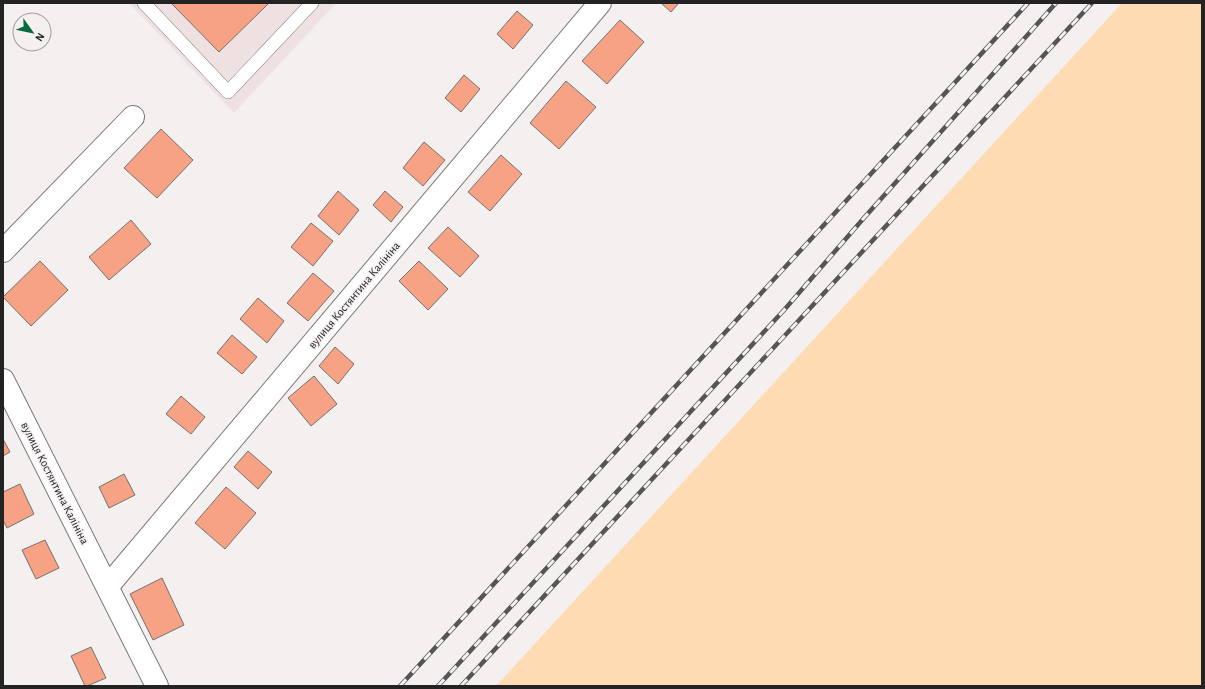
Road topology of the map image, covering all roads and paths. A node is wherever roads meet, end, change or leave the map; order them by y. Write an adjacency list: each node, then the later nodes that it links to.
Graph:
1 (144, 3): 2 (lane)
2 (312, 3)
3 (600, 3): 7 (street, вулиця Костянтина Калініна)
4 (133, 117): 5 (street)
5 (3, 251)
6 (3, 380): 7 (street, вулиця Костянтина Калініна)
7 (108, 586): 8 (street, вулиця Костянтина Калініна)
8 (157, 686)

